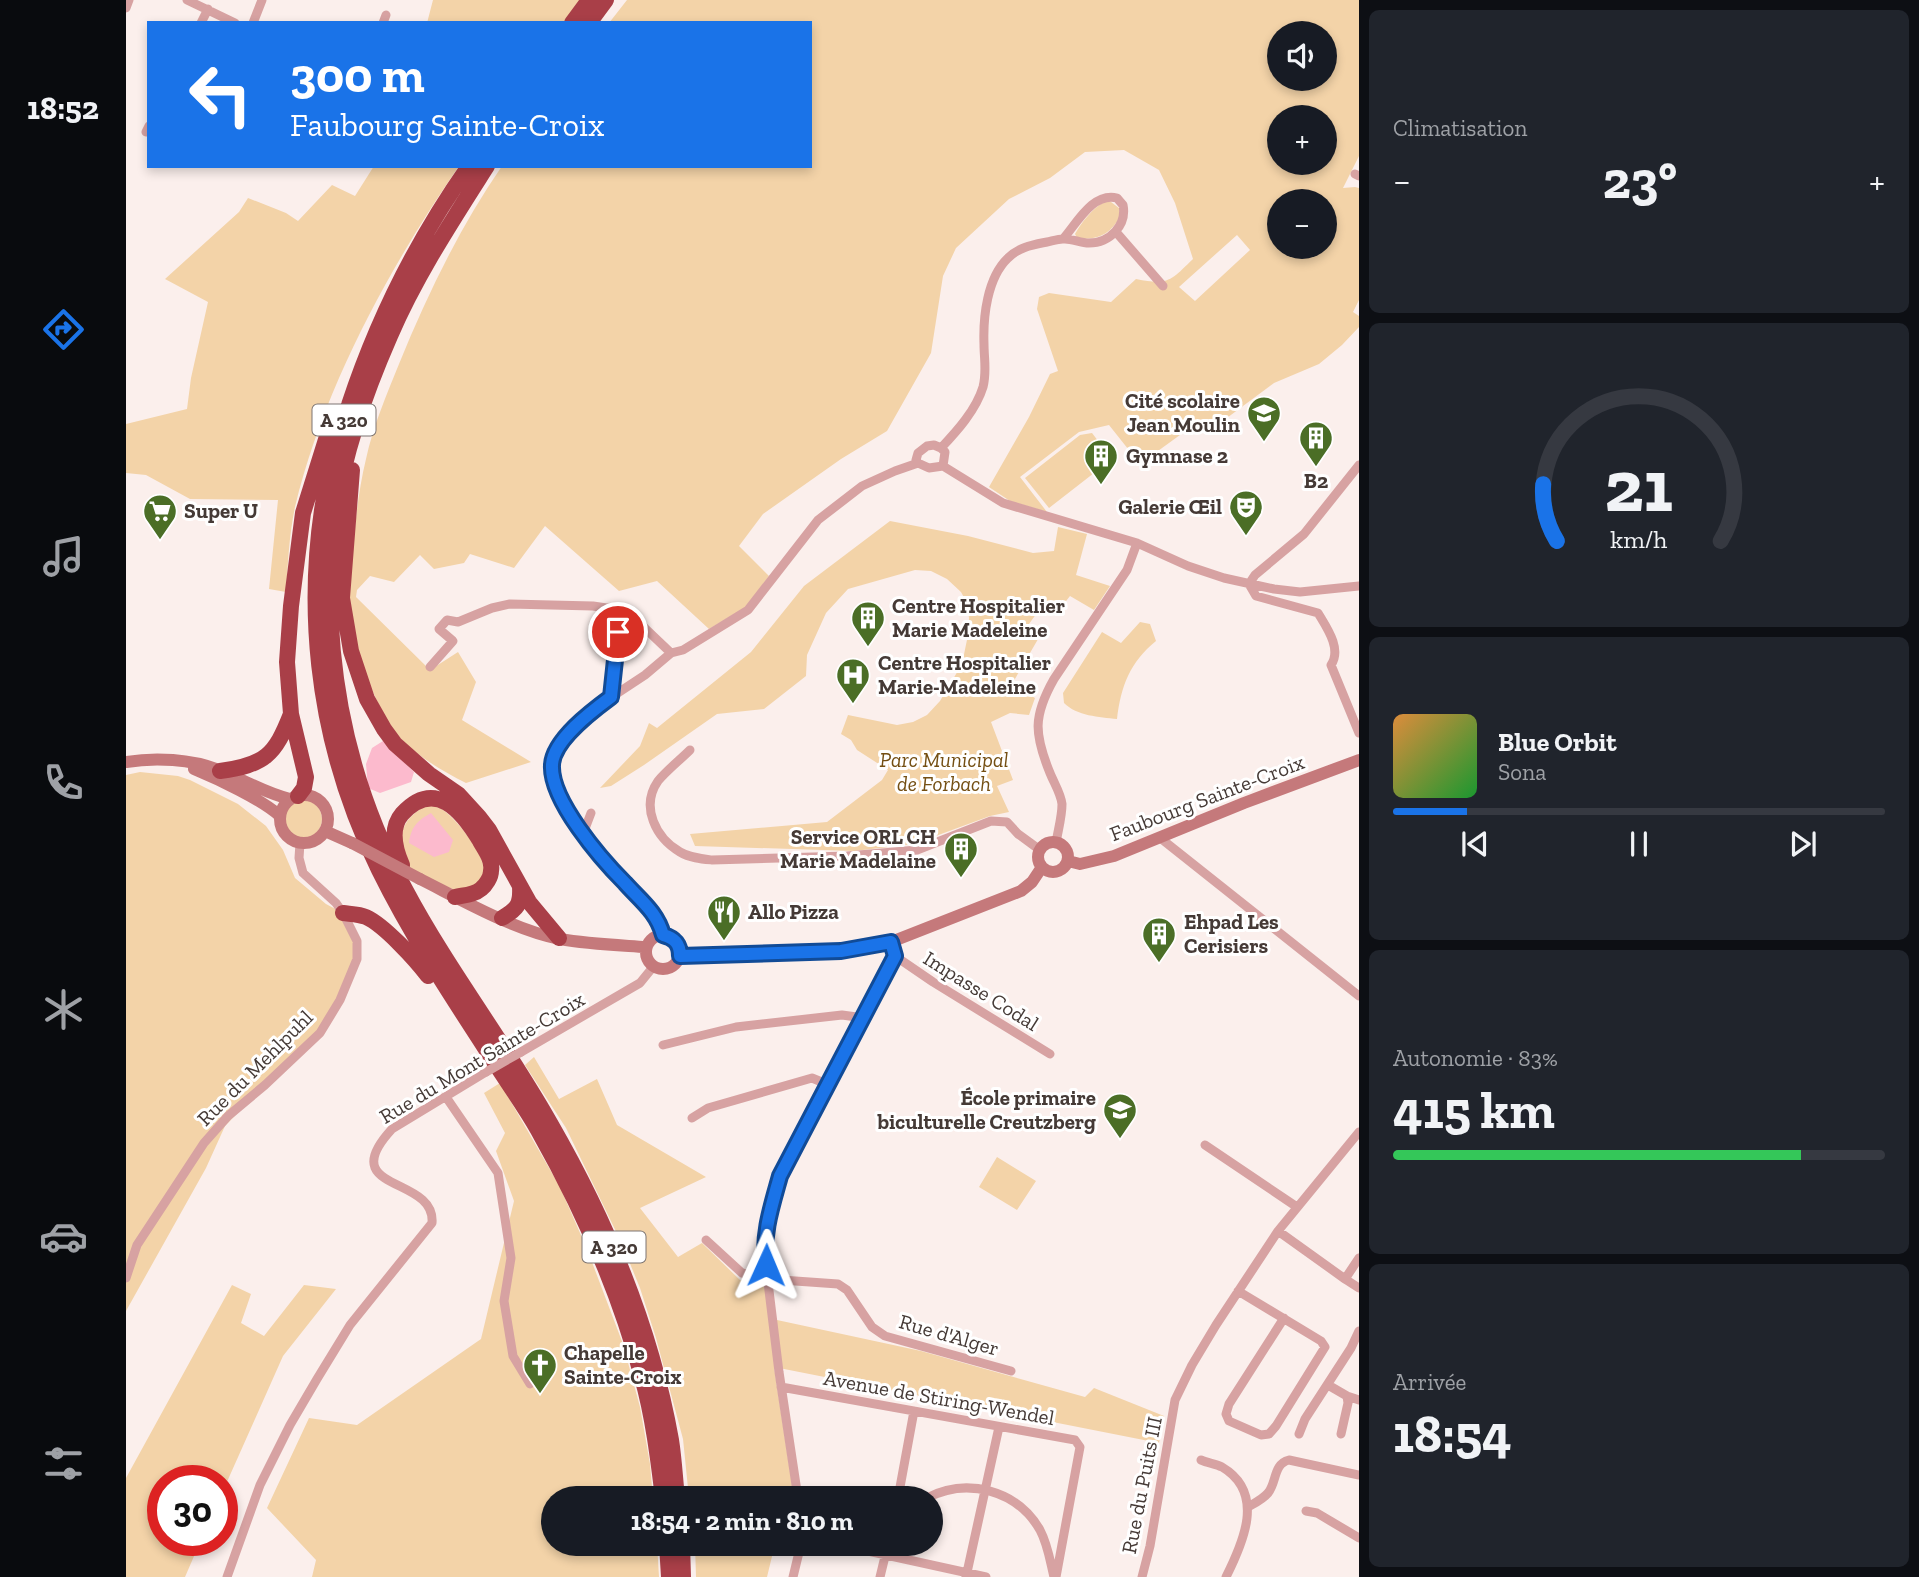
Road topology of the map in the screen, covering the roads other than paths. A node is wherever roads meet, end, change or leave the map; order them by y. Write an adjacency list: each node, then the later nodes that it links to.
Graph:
1 (129, 0): 6 (street)
2 (187, 0): 7 (street)
3 (262, 0): 10 (street)
4 (589, 0): 11 (highway)
5 (606, 0): 12 (highway)
6 (126, 8)
7 (208, 9): 8 (street); 9 (street)
8 (202, 21)
9 (231, 21)
10 (254, 21)
11 (573, 21)
12 (590, 21)
13 (468, 168): 18 (highway, A 320)
14 (486, 168): 19 (highway, A 320)
15 (1116, 232): 16 (street); 16 (street); 17 (street)
16 (1063, 239): 20 (street)
17 (1163, 286)
18 (372, 340): 31 (highway); 62 (highway, A 320)
19 (350, 447): 48 (highway, A 320); 49 (highway)
20 (941, 448): 21 (street); 23 (street)
21 (918, 463): 23 (street); 28 (street)
22 (1359, 465): 25 (street)
23 (943, 466): 24 (street)
24 (1137, 543): 25 (street); 43 (street)
25 (1249, 584): 26 (street); 32 (street)
26 (1359, 586)
27 (620, 610): 28 (street); 29 (street); 30 (street)
28 (671, 653): 30 (street)
29 (430, 667)
30 (611, 697): 39 (street)
31 (291, 714): 36 (highway); 37 (highway)
32 (1359, 733)
33 (690, 750): 45 (street)
34 (1359, 760): 42 (main road, Faubourg Sainte-Croix)
35 (126, 762): 36 (main road)
36 (218, 774): 37 (main road); 38 (main road)
37 (294, 797): 38 (main road); 40 (main road)
38 (279, 816): 44 (main road)
39 (574, 820): 41 (street); 41 (street)
40 (325, 831): 44 (main road); 50 (main road, bridge)
41 (583, 834): 53 (street)
42 (1159, 837): 46 (main road, Faubourg Sainte-Croix); 60 (street)
43 (1056, 842): 45 (main road); 46 (main road)
44 (300, 843): 51 (street, Rue du Mehlpuhl)
45 (1040, 850): 47 (main road)
46 (1068, 861): 47 (main road)
47 (1042, 867): 55 (main road)
48 (404, 887): 50 (highway); 94 (highway, A 320)
49 (520, 887): 52 (highway); 54 (highway)
50 (456, 897): 52 (main road)
51 (343, 913): 62 (highway); 74 (street, Rue du Mehlpuhl)
52 (502, 918): 54 (main road)
53 (663, 935): 56 (main road); 57 (main road)
54 (558, 938): 56 (main road)
55 (891, 942): 57 (main road); 58 (street)
56 (646, 947): 59 (main road)
57 (680, 956): 59 (main road)
58 (895, 956): 61 (street); 64 (street, Impasse Codal)
59 (653, 967): 66 (street, Rue du Mont Sainte-Croix, bridge)
60 (1359, 996)
61 (864, 1018): 63 (street); 65 (street)
62 (477, 1035): 93 (highway, A 320)
63 (663, 1045)
64 (1050, 1054)
65 (829, 1085): 67 (street); 75 (street)
66 (446, 1097): 82 (street); 108 (street, Rue du Mont Sainte-Croix)
67 (692, 1118)
68 (1359, 1132): 70 (street, Rue du Puits III)
69 (1205, 1145): 70 (street)
70 (1297, 1207): 71 (street, Rue du Puits III)
71 (1278, 1231): 76 (street); 78 (street, Rue du Puits III)
72 (706, 1240): 75 (street, Rue d'Alger)
73 (1359, 1258): 76 (street)
74 (126, 1278)
75 (767, 1279): 81 (street, Rue d'Alger); 84 (street)
76 (1345, 1279): 77 (street)
77 (1359, 1288)
78 (1238, 1291): 79 (street); 115 (street, Rue du Puits III)
79 (1284, 1318): 79 (street)
80 (1359, 1331): 83 (street)
81 (1011, 1371)
82 (530, 1384)
83 (1328, 1385): 85 (street); 89 (street)
84 (781, 1387): 87 (street, Avenue de Stiring-Wendel); 95 (street)
85 (1347, 1396): 86 (street); 90 (street)
86 (1359, 1400)
87 (914, 1411): 88 (street, Avenue de Stiring-Wendel); 96 (street)
88 (999, 1427): 97 (street); 114 (street, Avenue de Stiring-Wendel)
89 (1299, 1434)
90 (1341, 1434)
91 (1201, 1461): 99 (street)
92 (1359, 1475): 99 (street)
93 (661, 1486)
94 (676, 1486)
95 (796, 1486)
96 (900, 1486)
97 (986, 1489): 98 (street); 107 (street); 114 (street)
98 (943, 1491)
99 (1248, 1507): 116 (street)
100 (1306, 1511): 101 (street)
101 (1359, 1538)
102 (668, 1556): 109 (highway)
103 (682, 1556): 110 (highway)
104 (798, 1556): 111 (street)
105 (885, 1556): 112 (street)
106 (889, 1556): 107 (street)
107 (967, 1575): 113 (street)
108 (227, 1577)
109 (669, 1577)
110 (683, 1577)
111 (793, 1577)
112 (880, 1577)
113 (986, 1577)
114 (1055, 1577)
115 (1142, 1577)
116 (1226, 1577)

